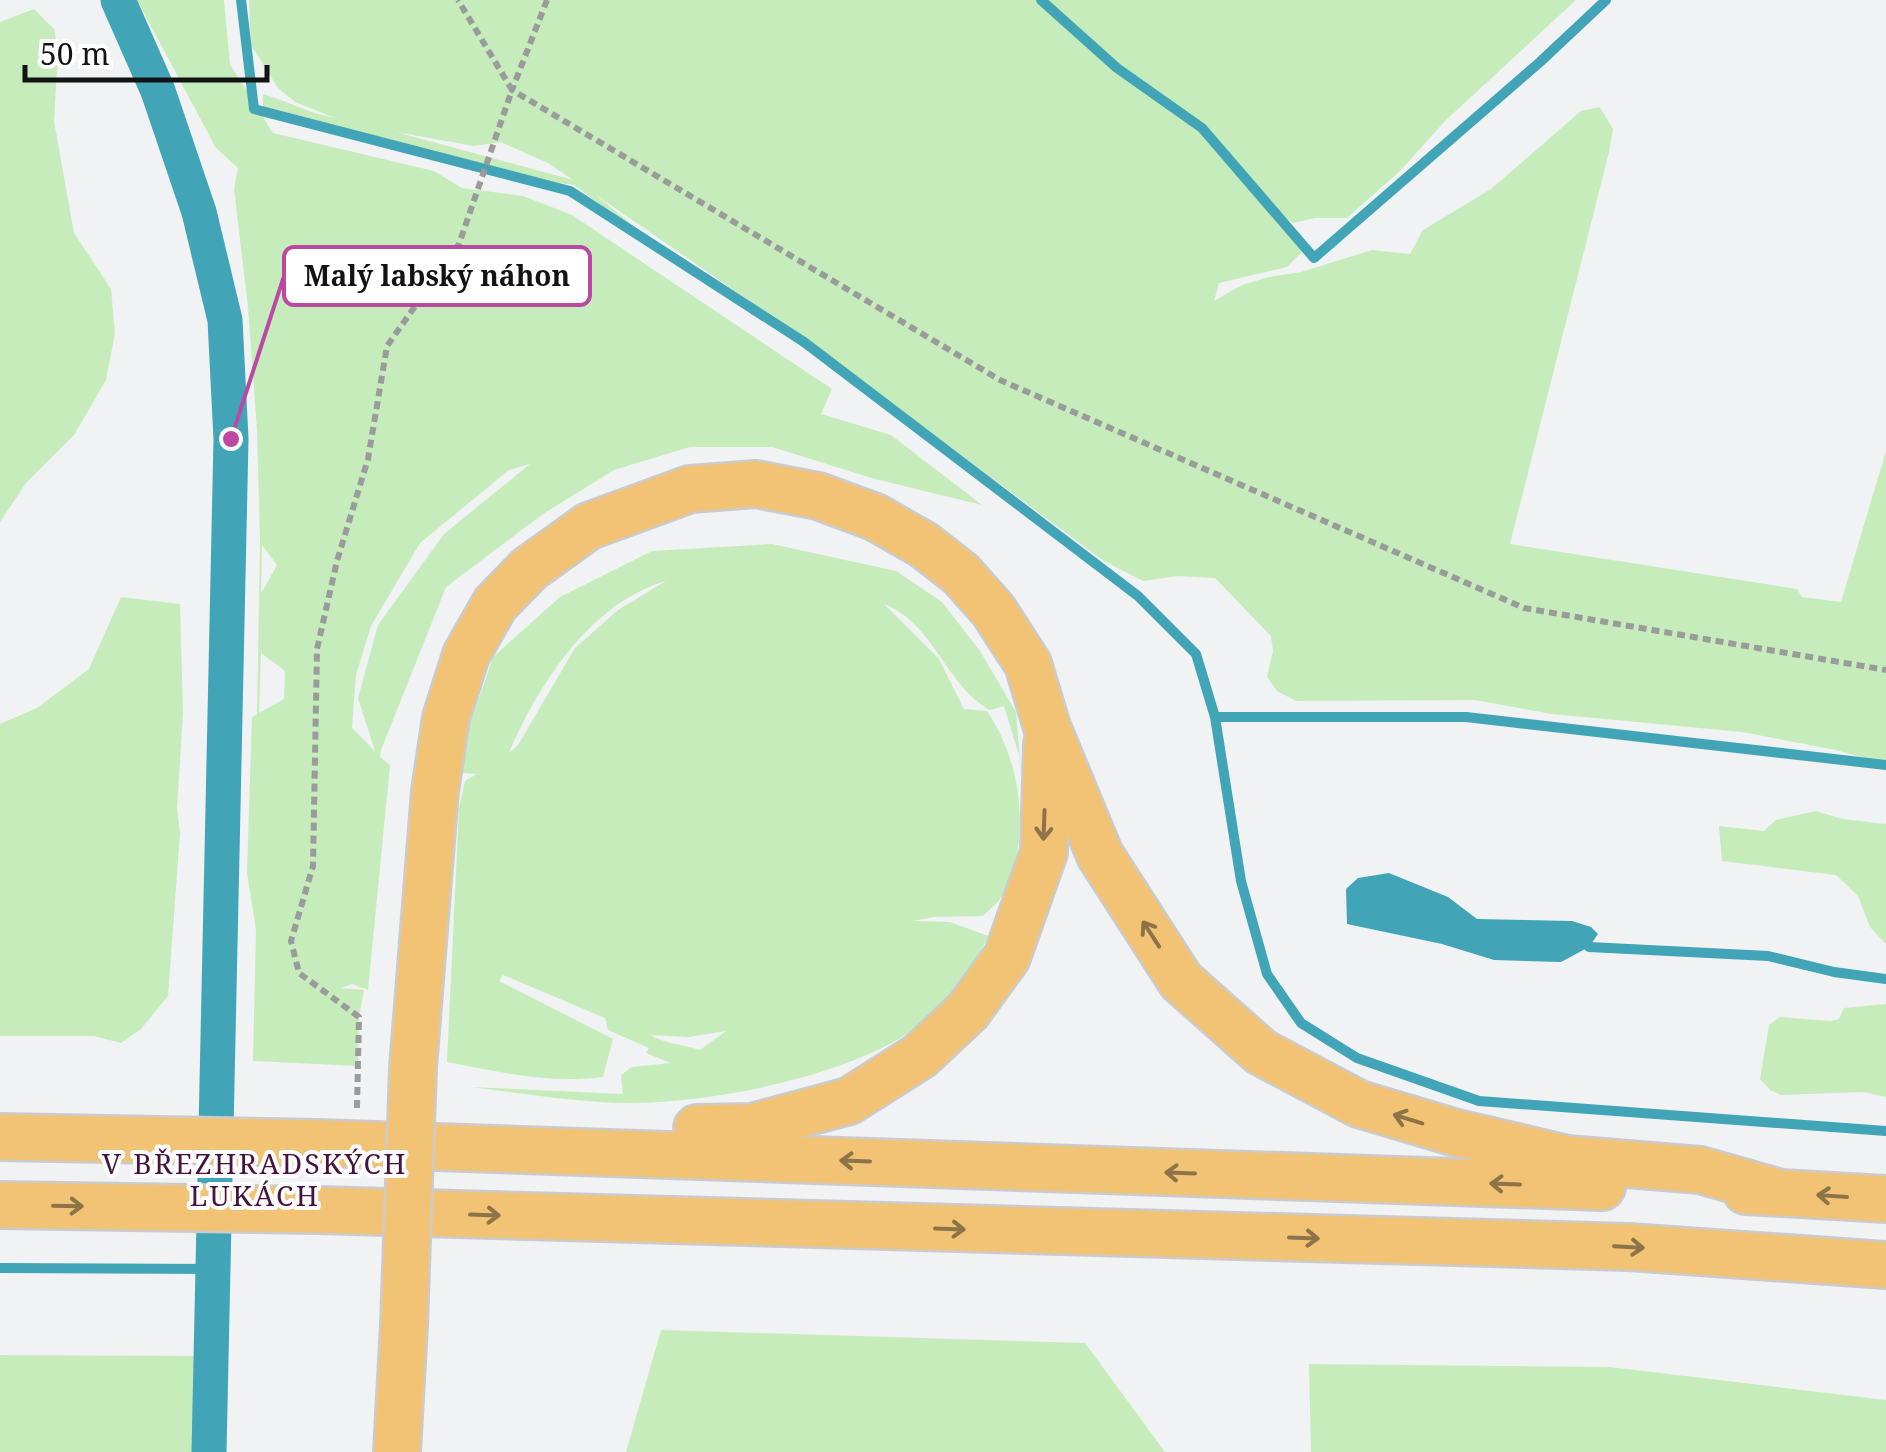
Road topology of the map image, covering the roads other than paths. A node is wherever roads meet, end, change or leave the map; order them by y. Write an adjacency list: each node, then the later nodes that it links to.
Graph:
1 (1048, 727): 3 (main road, one-way to 3); 4 (main road, one-way to 1); 8 (main road, bridge)
2 (0, 1137): 3 (main road)
3 (337, 1141): 4 (main road, one-way to 3)
4 (1777, 1192): 5 (main road, one-way to 4)
5 (1886, 1200)
6 (0, 1205): 7 (main road, one-way to 7)
7 (1886, 1265)
8 (397, 1452)

